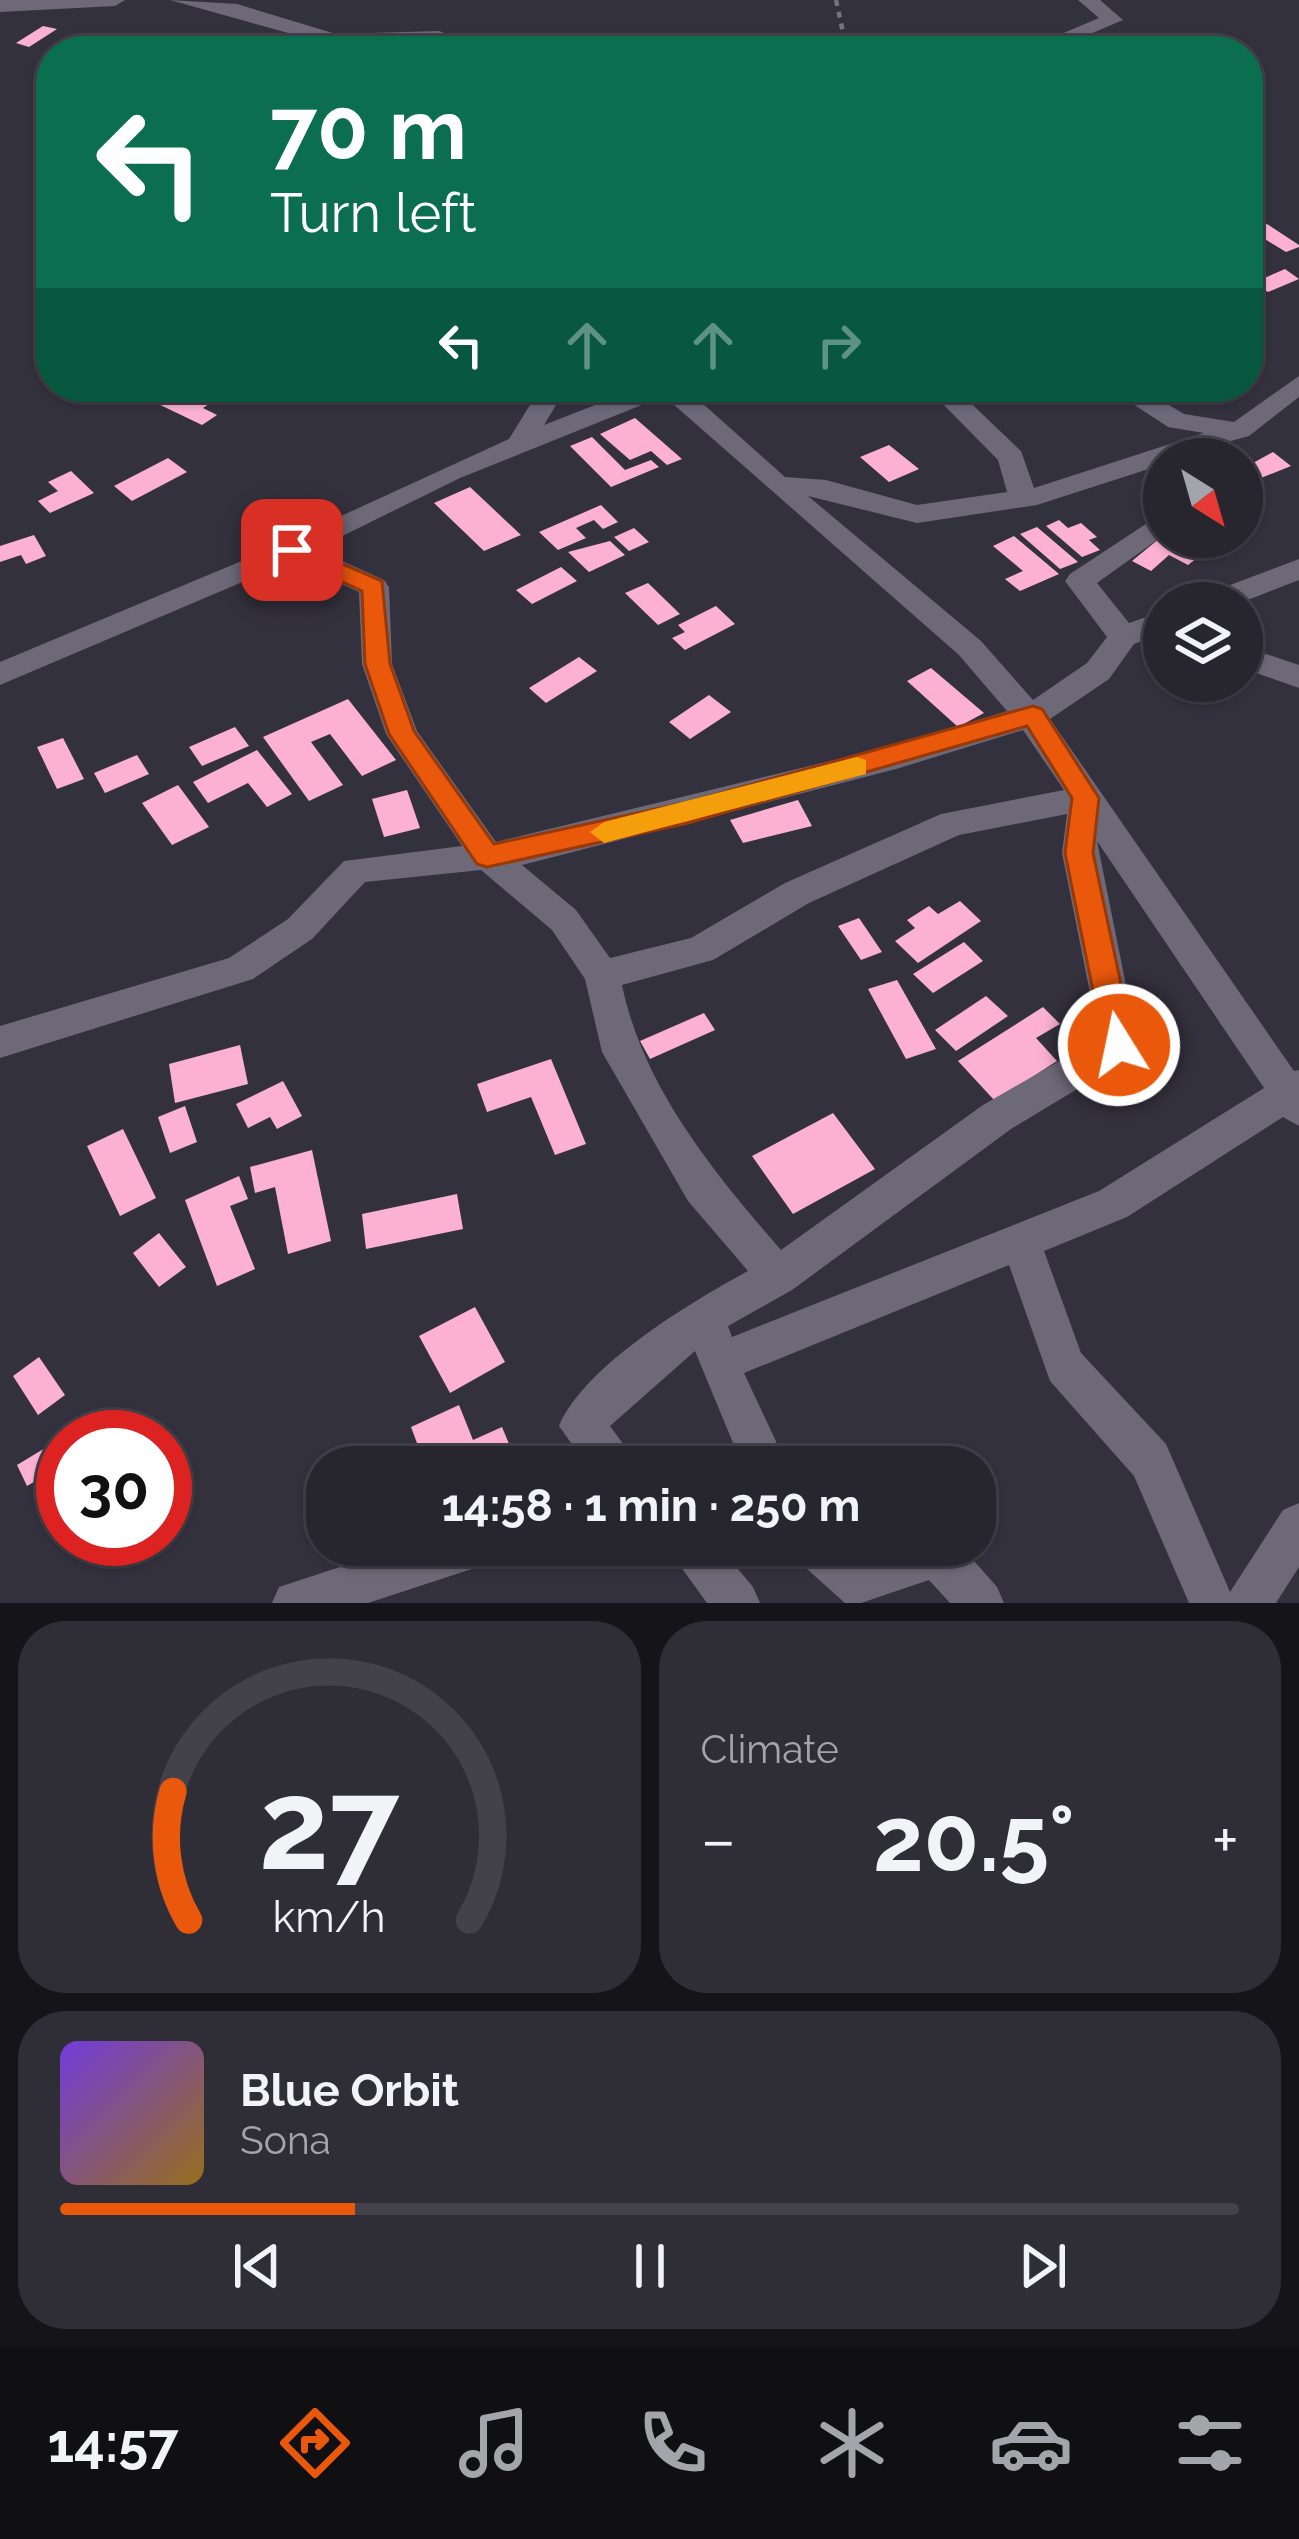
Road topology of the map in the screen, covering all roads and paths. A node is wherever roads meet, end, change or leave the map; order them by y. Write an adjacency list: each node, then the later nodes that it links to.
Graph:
1 (115, 0): 5 (street)
2 (180, 0): 6 (street)
3 (836, 0): 7 (path)
4 (1088, 0): 8 (street)
5 (0, 6)
6 (322, 36)
7 (844, 36)
8 (1071, 36)
9 (1299, 384): 15 (street)
10 (545, 402): 17 (street)
11 (630, 402): 17 (street)
12 (684, 402): 19 (street)
13 (954, 402): 20 (street)
14 (1146, 402): 15 (street)
15 (1240, 430): 16 (street)
16 (1223, 438)
17 (517, 448): 22 (street)
18 (1143, 466): 20 (street)
19 (777, 484): 20 (street); 30 (street)
20 (1023, 498)
21 (1143, 536): 25 (street)
22 (292, 550): 28 (street); 32 (street)
23 (1299, 569): 24 (street)
24 (1263, 583)
25 (1143, 623)
26 (1143, 634): 30 (street)
27 (1263, 664): 29 (street)
28 (0, 674)
29 (1299, 677)
30 (1033, 715): 31 (street); 32 (street)
31 (1086, 798): 33 (street); 35 (street); 37 (street)
32 (487, 856): 33 (street); 34 (street)
33 (602, 976): 37 (street)
34 (0, 1042)
35 (1295, 1096): 36 (street)
36 (1021, 1243): 39 (street); 51 (street)
37 (778, 1276): 38 (street)
38 (704, 1317): 39 (street); 40 (street)
39 (720, 1362): 41 (street)
40 (599, 1446)
41 (757, 1446)
42 (1299, 1526): 52 (street)
43 (413, 1566): 48 (street)
44 (706, 1566): 49 (street)
45 (834, 1566): 46 (street)
46 (901, 1566)
47 (948, 1566): 50 (street)
48 (295, 1603)
49 (737, 1603)
50 (981, 1603)
51 (1212, 1603)
52 (1249, 1603)

